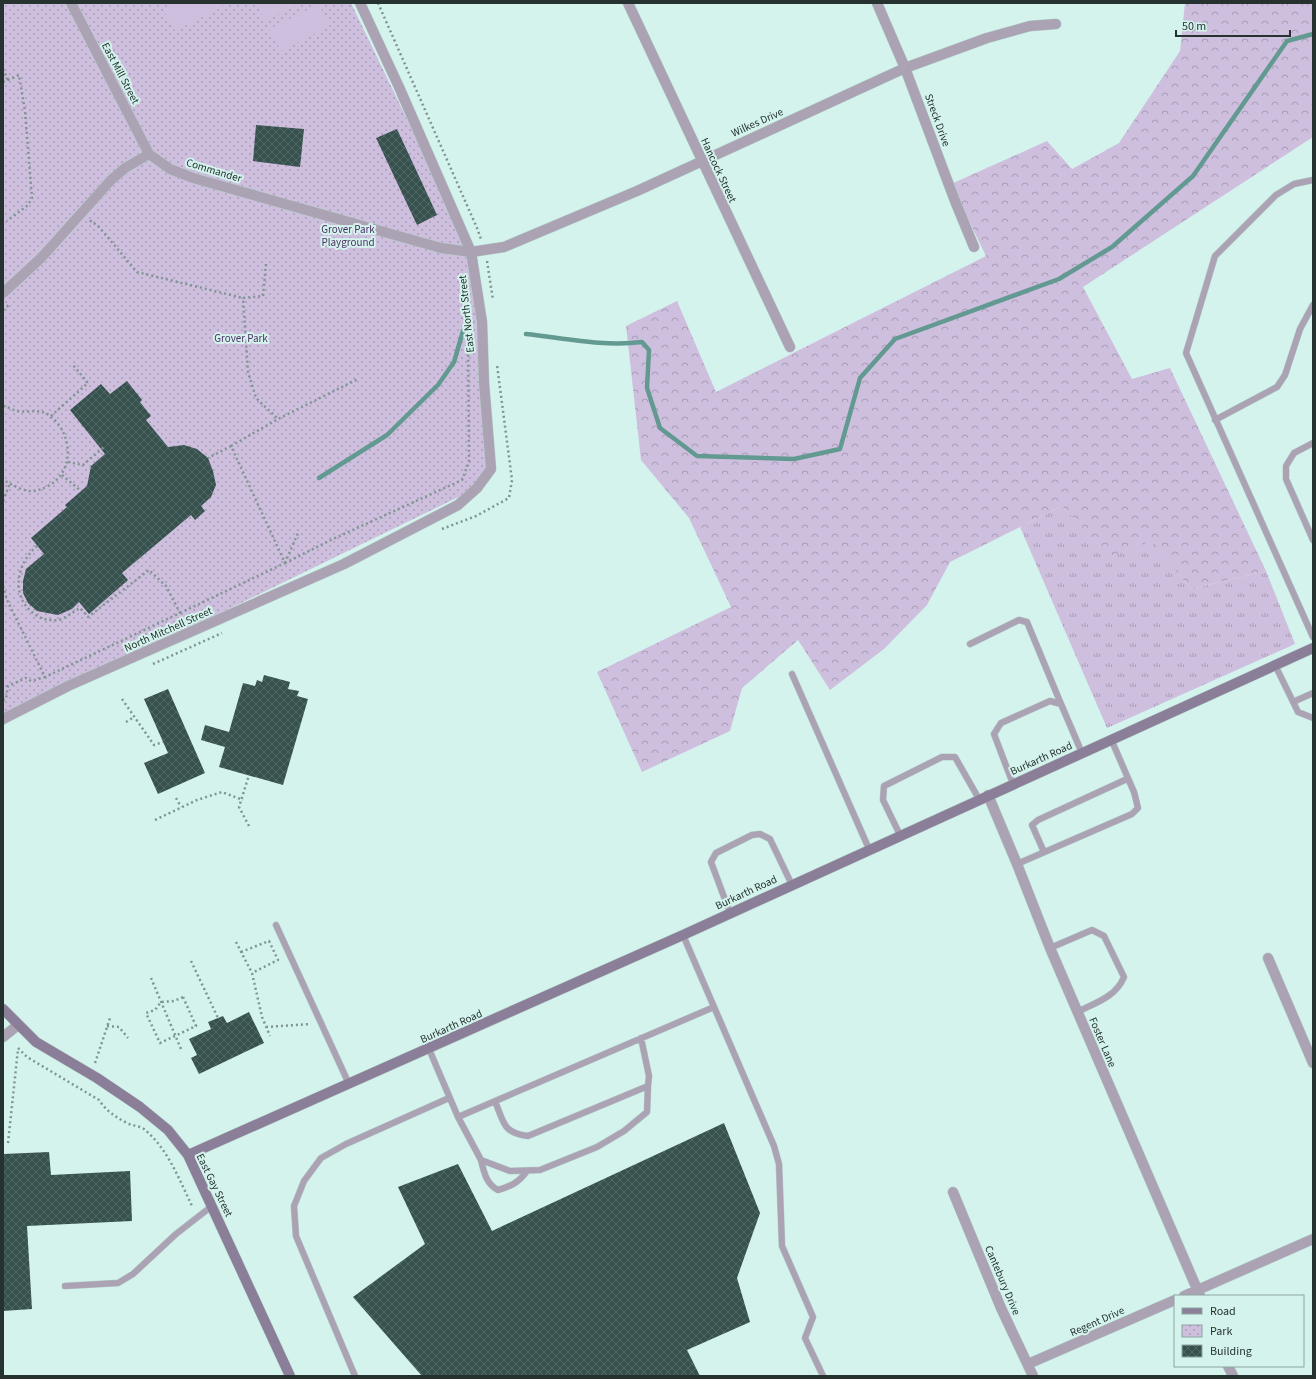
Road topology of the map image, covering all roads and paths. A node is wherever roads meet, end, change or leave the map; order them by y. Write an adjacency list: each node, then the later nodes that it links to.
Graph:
1 (71, 3): 11 (street, East Mill Street)
2 (360, 3): 18 (street, East North Street)
3 (378, 3): 17 (path)
4 (628, 3): 12 (street, Hancock Street)
5 (877, 3): 7 (street, Streck Drive)
6 (1056, 24): 7 (street, Wilkes Drive)
7 (905, 68): 12 (street, Wilkes Drive); 16 (street, Streck Drive)
8 (3, 69): 9 (path)
9 (8, 80): 10 (path); 14 (path)
10 (3, 82)
11 (149, 154): 18 (street, Commander); 20 (street)
12 (701, 160): 17 (street, Wilkes Drive); 25 (street, Hancock Street)
13 (1313, 180): 32 (lane)
14 (7, 221)
15 (98, 227): 21 (path)
16 (974, 246)
17 (484, 250): 18 (street, Wilkes Drive); 22 (path)
18 (471, 252): 48 (street, East North Street)
19 (266, 264): 21 (path)
20 (3, 293)
21 (243, 298): 31 (path)
22 (493, 303)
23 (1313, 305): 32 (lane)
24 (468, 339): 47 (path)
25 (790, 347)
26 (497, 359): 43 (path)
27 (74, 365): 30 (path)
28 (358, 379): 31 (path)
29 (3, 406): 30 (path)
30 (51, 416): 37 (path)
31 (278, 419): 34 (path)
32 (1215, 420): 52 (lane)
33 (1313, 443): 45 (lane)
34 (231, 446): 36 (path); 47 (path)
35 (104, 447): 37 (path)
36 (208, 458)
37 (68, 462): 38 (path)
38 (62, 475): 40 (path); 41 (path)
39 (3, 480): 40 (path)
40 (10, 483): 42 (path)
41 (81, 491)
42 (3, 501)
43 (441, 529)
44 (298, 533): 47 (path)
45 (1313, 540)
46 (37, 546): 50 (path)
47 (285, 563): 50 (path)
48 (344, 564): 66 (street, North Mitchell Street)
49 (3, 586): 58 (path)
50 (180, 613): 58 (path)
51 (229, 630): 55 (path)
52 (1313, 637)
53 (970, 644): 63 (lane)
54 (1313, 648): 56 (main road, Burkarth Road)
55 (153, 664)
56 (1275, 665): 62 (lane); 68 (main road, Burkarth Road)
57 (792, 674): 81 (lane)
58 (45, 677): 61 (path)
59 (1313, 693): 62 (lane)
60 (122, 699): 64 (path)
61 (3, 700)
62 (1293, 702): 65 (lane)
63 (1061, 704): 70 (lane); 73 (lane)
64 (134, 717): 67 (path); 69 (path)
65 (1313, 718)
66 (3, 719)
67 (126, 722)
68 (1111, 739): 70 (main road, Burkarth Road); 72 (lane)
69 (163, 742)
70 (1082, 753): 73 (main road, Burkarth Road)
71 (249, 775): 76 (path)
72 (1127, 779): 82 (lane); 82 (lane)
73 (1013, 784): 74 (main road, Burkarth Road)
74 (983, 797): 80 (main road, Burkarth Road); 80 (lane); 83 (street, Foster Lane)
75 (176, 798): 77 (path)
76 (243, 800): 77 (path); 79 (path)
77 (181, 807): 78 (path)
78 (155, 820)
79 (249, 826)
80 (900, 835): 81 (main road, Burkarth Road)
81 (869, 850): 84 (main road, Burkarth Road)
82 (1044, 852): 83 (lane)
83 (1017, 864): 89 (street, Foster Lane)
84 (792, 885): 85 (main road, Burkarth Road); 85 (lane)
85 (730, 913): 87 (main road, Burkarth Road)
86 (276, 925): 114 (lane)
87 (683, 935): 96 (lane); 111 (main road, Burkarth Road)
88 (236, 942): 90 (path)
89 (1050, 948): 98 (street, Foster Lane); 98 (lane)
90 (241, 952): 93 (path); 93 (path)
91 (1268, 958): 112 (street)
92 (190, 961): 100 (path)
93 (252, 973): 104 (path)
94 (151, 978): 95 (path)
95 (161, 1002): 105 (path); 105 (path); 105 (path)
96 (714, 1007): 109 (lane); 134 (lane)
97 (3, 1009): 102 (main road, East Gay Street)
98 (1077, 1012): 128 (street, Foster Lane)
99 (110, 1018): 103 (path)
100 (218, 1018)
101 (311, 1024): 104 (path)
102 (18, 1025): 107 (street); 113 (main road, East Gay Street)
103 (107, 1026): 108 (path); 113 (path)
104 (266, 1027): 106 (path)
105 (175, 1036): 110 (path)
106 (270, 1036)
107 (3, 1037)
108 (128, 1038)
109 (641, 1038): 115 (lane); 117 (lane)
110 (181, 1049)
111 (429, 1049): 114 (main road, Burkarth Road); 116 (lane)
112 (1313, 1063)
113 (91, 1074): 120 (main road, East Gay Street)
114 (349, 1084): 120 (main road, Burkarth Road)
115 (648, 1086): 117 (lane); 122 (lane)
116 (449, 1098): 118 (lane); 133 (lane)
117 (495, 1101): 118 (lane)
118 (458, 1118): 121 (lane)
119 (8, 1143): 124 (path)
120 (188, 1155): 125 (main road, East Gay Street)
121 (481, 1160): 122 (lane); 122 (lane)
122 (527, 1170)
123 (953, 1192): 130 (street, Cantebury Drive)
124 (192, 1206)
125 (212, 1206): 127 (lane); 132 (main road, East Gay Street)
126 (1313, 1239): 128 (street)
127 (65, 1286)
128 (1198, 1293)
129 (1174, 1300): 130 (street, Regent Drive)
130 (1028, 1364): 135 (street, Cantebury Drive)
131 (1228, 1367): 136 (street)
132 (290, 1376)
133 (355, 1376)
134 (823, 1376)
135 (1033, 1376)
136 (1233, 1376)

